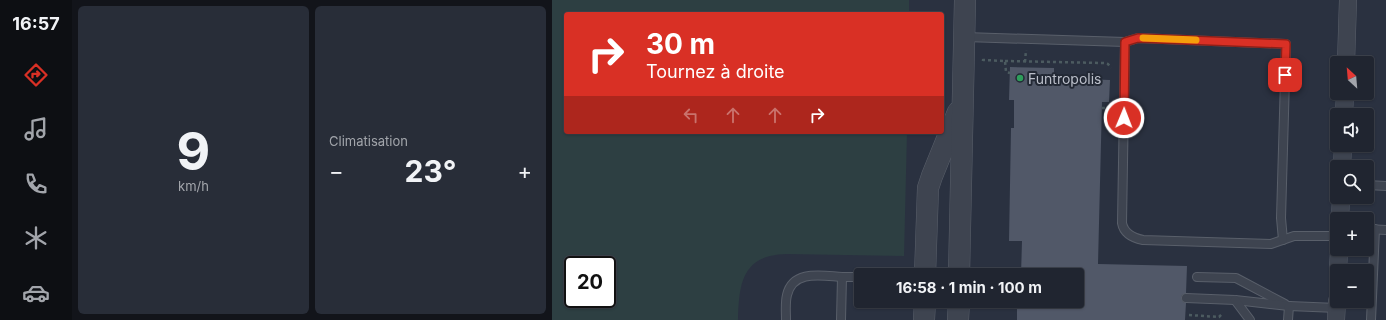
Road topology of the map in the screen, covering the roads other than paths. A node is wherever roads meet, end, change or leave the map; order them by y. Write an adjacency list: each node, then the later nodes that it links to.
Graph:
1 (965, 0): 3 (street)
2 (1348, 0): 5 (street)
3 (964, 37): 4 (lane); 6 (street)
4 (1125, 42): 12 (lane); 12 (lane)
5 (1346, 56)
6 (962, 103): 14 (street); 15 (street)
7 (1374, 185): 8 (lane)
8 (1386, 186)
9 (1374, 229): 10 (lane)
10 (1386, 230)
11 (1330, 236): 12 (lane)
12 (1282, 240)
13 (1371, 256): 31 (lane)
14 (926, 268)
15 (960, 268)
16 (842, 277): 17 (lane); 25 (lane); 26 (lane)
17 (854, 277)
18 (1197, 277): 21 (lane)
19 (1186, 298): 20 (lane)
20 (1235, 300): 21 (lane); 29 (lane)
21 (1289, 306): 24 (lane); 30 (lane)
22 (925, 308): 27 (street)
23 (959, 308): 28 (street)
24 (1337, 310)
25 (786, 320)
26 (841, 320)
27 (924, 320)
28 (958, 320)
29 (1250, 320)
30 (1288, 320)
31 (1370, 320)

